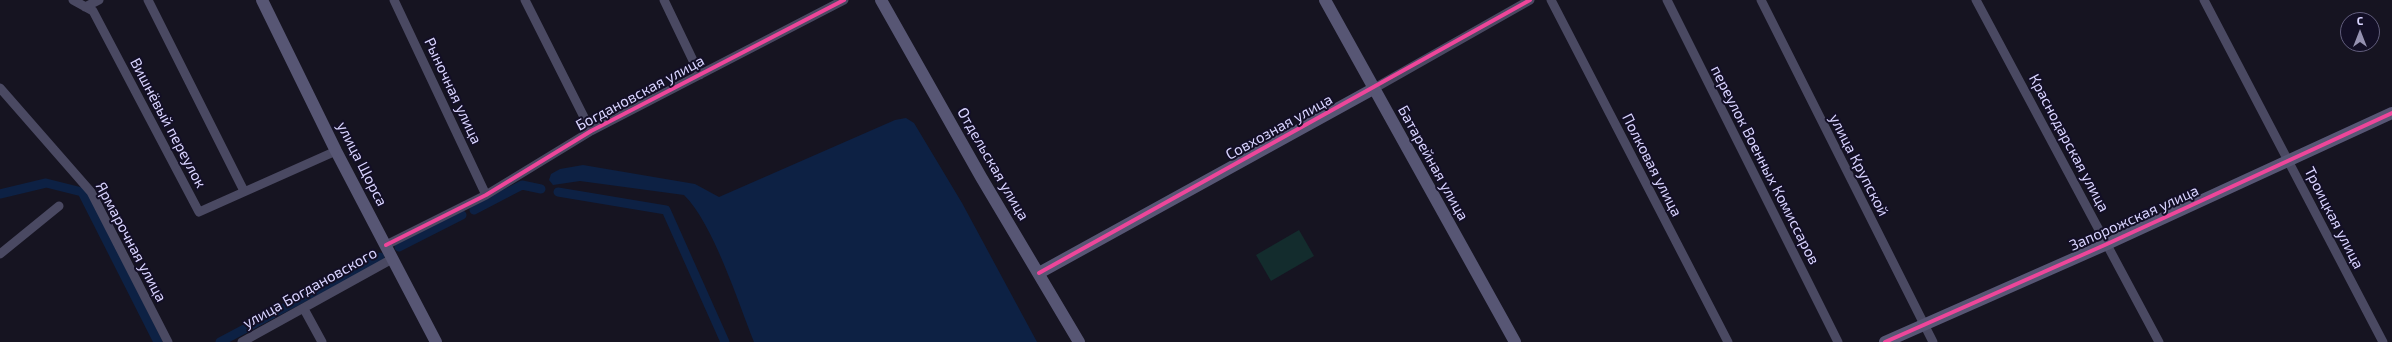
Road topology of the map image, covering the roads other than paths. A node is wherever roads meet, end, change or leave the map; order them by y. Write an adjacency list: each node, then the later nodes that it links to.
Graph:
1 (73, 0): 17 (street, Вишнёвый переулок)
2 (99, 0): 17 (street)
3 (148, 0): 25 (street)
4 (262, 0): 23 (street, улица Щорса)
5 (394, 0): 26 (street, Рыночная улица)
6 (525, 0): 22 (street)
7 (664, 0): 18 (street)
8 (844, 0): 18 (street, Богдановская улица)
9 (881, 0): 32 (street, Отдельская улица)
10 (1325, 0): 20 (street, Батарейная улица)
11 (1530, 0): 20 (street, Совхозная улица)
12 (1551, 0): 41 (street, Полковая улица)
13 (1667, 0): 42 (street, переулок Военных Комиссаров)
14 (1761, 0): 34 (street, улица Крупской)
15 (1976, 0): 28 (street, Краснодарская улица)
16 (2204, 0): 24 (street, Троицкая улица)
17 (85, 7): 25 (street, Вишнёвый переулок)
18 (700, 74): 22 (street, Богдановская улица)
19 (0, 88): 35 (street, Ярмарочная улица)
20 (1373, 89): 32 (street, Совхозная улица); 40 (street, Батарейная улица)
21 (2392, 113): 24 (street, Запорожская улица)
22 (591, 131): 26 (street, Богдановская улица)
23 (336, 151): 25 (street, Вишнёвый переулок); 29 (street, улица Щорса)
24 (2289, 160): 28 (street, Запорожская улица); 46 (street, Троицкая улица)
25 (244, 191)
26 (486, 194): 29 (street, Богдановская улица)
27 (59, 206): 30 (street)
28 (2108, 244): 34 (street, Запорожская улица); 45 (street, Краснодарская улица)
29 (386, 245): 31 (street, улица Щорса)
30 (0, 254)
31 (392, 259): 33 (street, улица Богдановского); 38 (street, улица Щорса)
32 (1038, 273): 39 (street, Отдельская улица)
33 (304, 309): 36 (street, улица Богдановского); 37 (street)
34 (1923, 324): 43 (street, Запорожская улица); 44 (street, улица Крупской)
35 (168, 342)
36 (242, 342)
37 (322, 342)
38 (436, 342)
39 (1079, 342)
40 (1515, 342)
41 (1728, 342)
42 (1838, 342)
43 (1885, 342)
44 (1933, 342)
45 (2159, 342)
46 (2383, 342)

